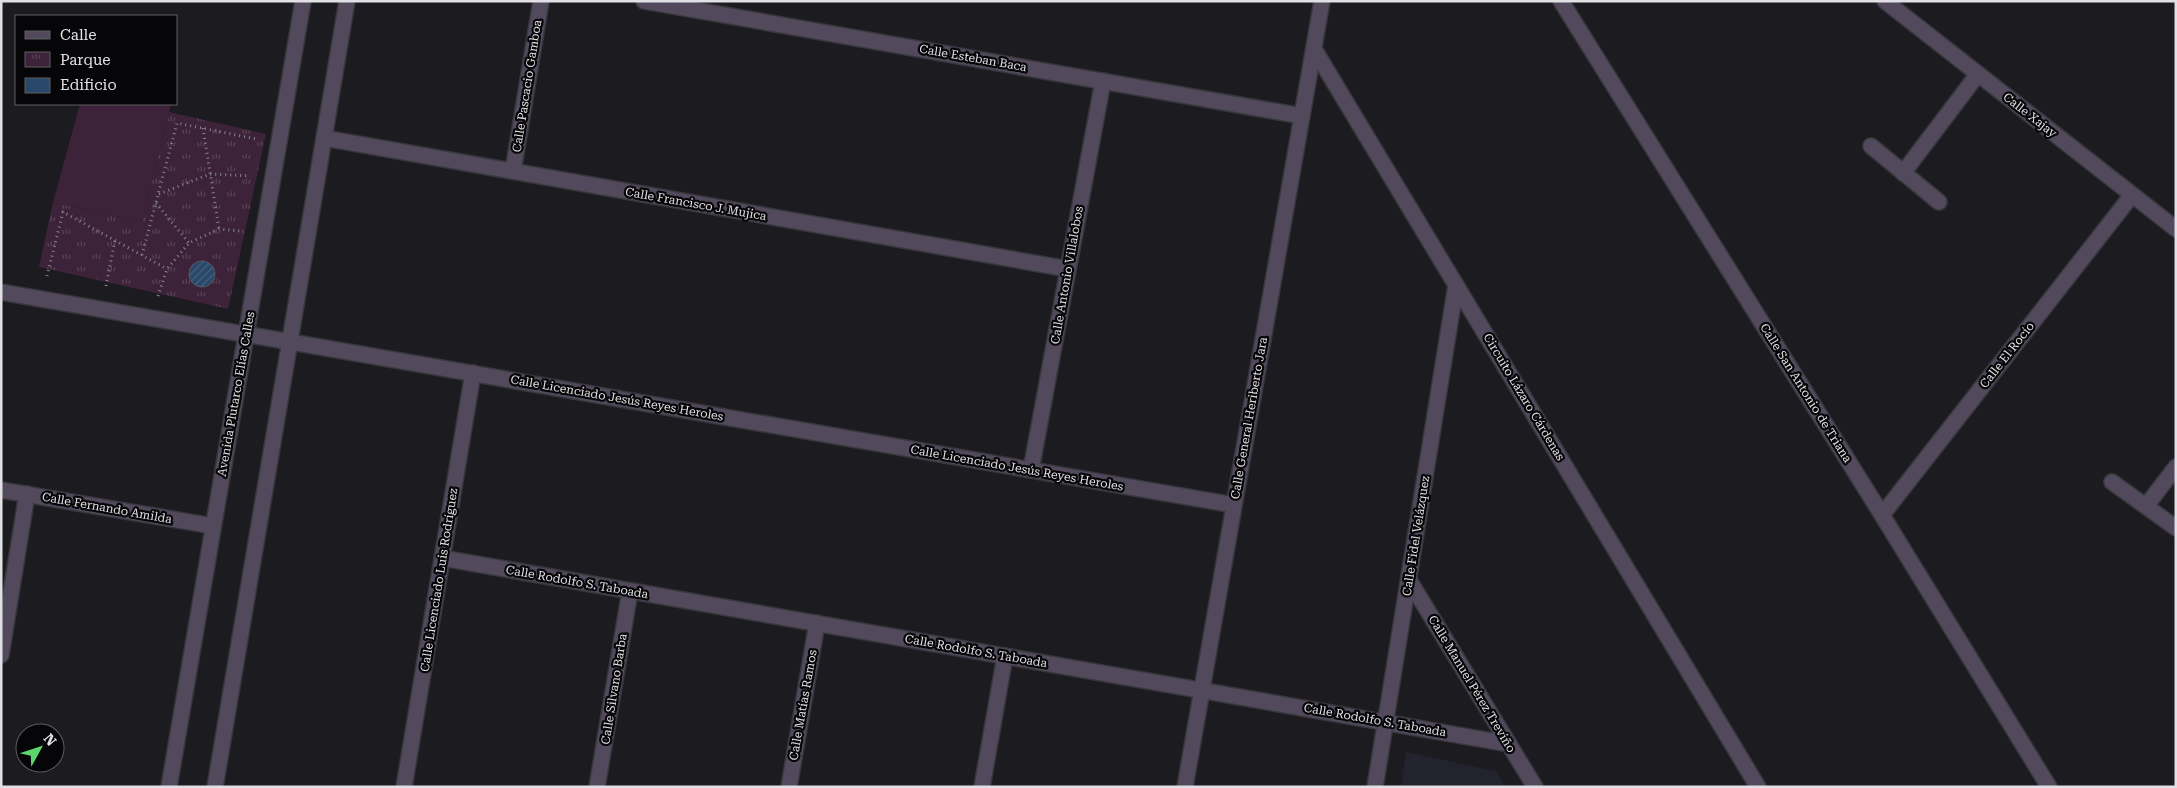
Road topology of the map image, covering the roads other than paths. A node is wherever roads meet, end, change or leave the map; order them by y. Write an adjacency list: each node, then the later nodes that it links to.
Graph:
1 (303, 1): 22 (street, Avenida Plutarco Elías Calles)
2 (347, 1): 12 (street)
3 (542, 1): 14 (street, Calle Pascacio Gamboa)
4 (644, 1): 10 (street, Calle Esteban Baca)
5 (1322, 1): 8 (street)
6 (1560, 1): 32 (street, Calle San Antonio de Triana)
7 (1885, 1): 9 (street, Calle Xajay)
8 (1314, 50): 11 (street, Calle General Heriberto Jara); 20 (street, Circuito Lázaro Cárdenas)
9 (1978, 74): 15 (street); 16 (street, Calle Xajay)
10 (1103, 81): 11 (street, Calle Esteban Baca); 19 (street, Calle Antonio Villalobos)
11 (1302, 116): 30 (street, Calle General Heriberto Jara)
12 (324, 138): 14 (street, Calle Francisco J. Mujica); 23 (street)
13 (1871, 146): 15 (street)
14 (513, 171): 19 (street, Calle Francisco J. Mujica)
15 (1903, 173): 17 (street)
16 (2132, 194): 18 (street, Calle Xajay); 32 (street, Calle El Rocío)
17 (1938, 202)
18 (2176, 229)
19 (1068, 269): 26 (street, Calle Antonio Villalobos)
20 (1456, 285): 36 (street, Calle Fidel Velázquez); 53 (street, Circuito Lázaro Cárdenas)
21 (1, 292): 22 (street, Calle Licenciado Jesús Reyes Heroles)
22 (246, 334): 23 (street, Calle Licenciado Jesús Reyes Heroles); 33 (street, Avenida Plutarco Elías Calles)
23 (290, 342): 24 (street, Calle Licenciado Jesús Reyes Heroles); 45 (street)
24 (473, 374): 26 (street, Calle Licenciado Jesús Reyes Heroles); 35 (street, Calle Licenciado Luis Rodríguez)
25 (2176, 467): 31 (street)
26 (1031, 470): 30 (street, Calle Licenciado Jesús Reyes Heroles)
27 (2112, 482): 31 (street)
28 (1, 490): 29 (street, Calle Fernando Amilda)
29 (27, 494): 33 (street, Calle Fernando Amilda); 39 (street)
30 (1234, 505): 41 (street, Calle General Heriberto Jara)
31 (2146, 506): 34 (street)
32 (1882, 515): 54 (street, Calle San Antonio de Triana)
33 (213, 526): 44 (street, Avenida Plutarco Elías Calles)
34 (2176, 528)
35 (442, 558): 37 (street, Calle Rodolfo S. Taboada); 46 (street, Calle Licenciado Luis Rodríguez)
36 (1409, 580): 42 (street, Calle Fidel Velázquez); 43 (street, Calle Manuel Pérez Treviño)
37 (630, 591): 38 (street, Calle Rodolfo S. Taboada); 47 (street, Calle Silvano Barba)
38 (817, 623): 40 (street, Calle Rodolfo S. Taboada); 48 (street, Calle Matías Ramos)
39 (1, 655)
40 (1004, 656): 41 (street, Calle Rodolfo S. Taboada); 49 (street)
41 (1202, 690): 42 (street, Calle Rodolfo S. Taboada); 50 (street, Calle General Heriberto Jara)
42 (1386, 722): 43 (street, Calle Rodolfo S. Taboada); 51 (street, Calle Fidel Velázquez)
43 (1509, 744): 52 (street, Calle Manuel Pérez Treviño)
44 (169, 787)
45 (215, 787)
46 (404, 787)
47 (597, 787)
48 (789, 787)
49 (982, 787)
50 (1185, 787)
51 (1375, 787)
52 (1535, 787)
53 (1758, 787)
54 (2049, 787)

